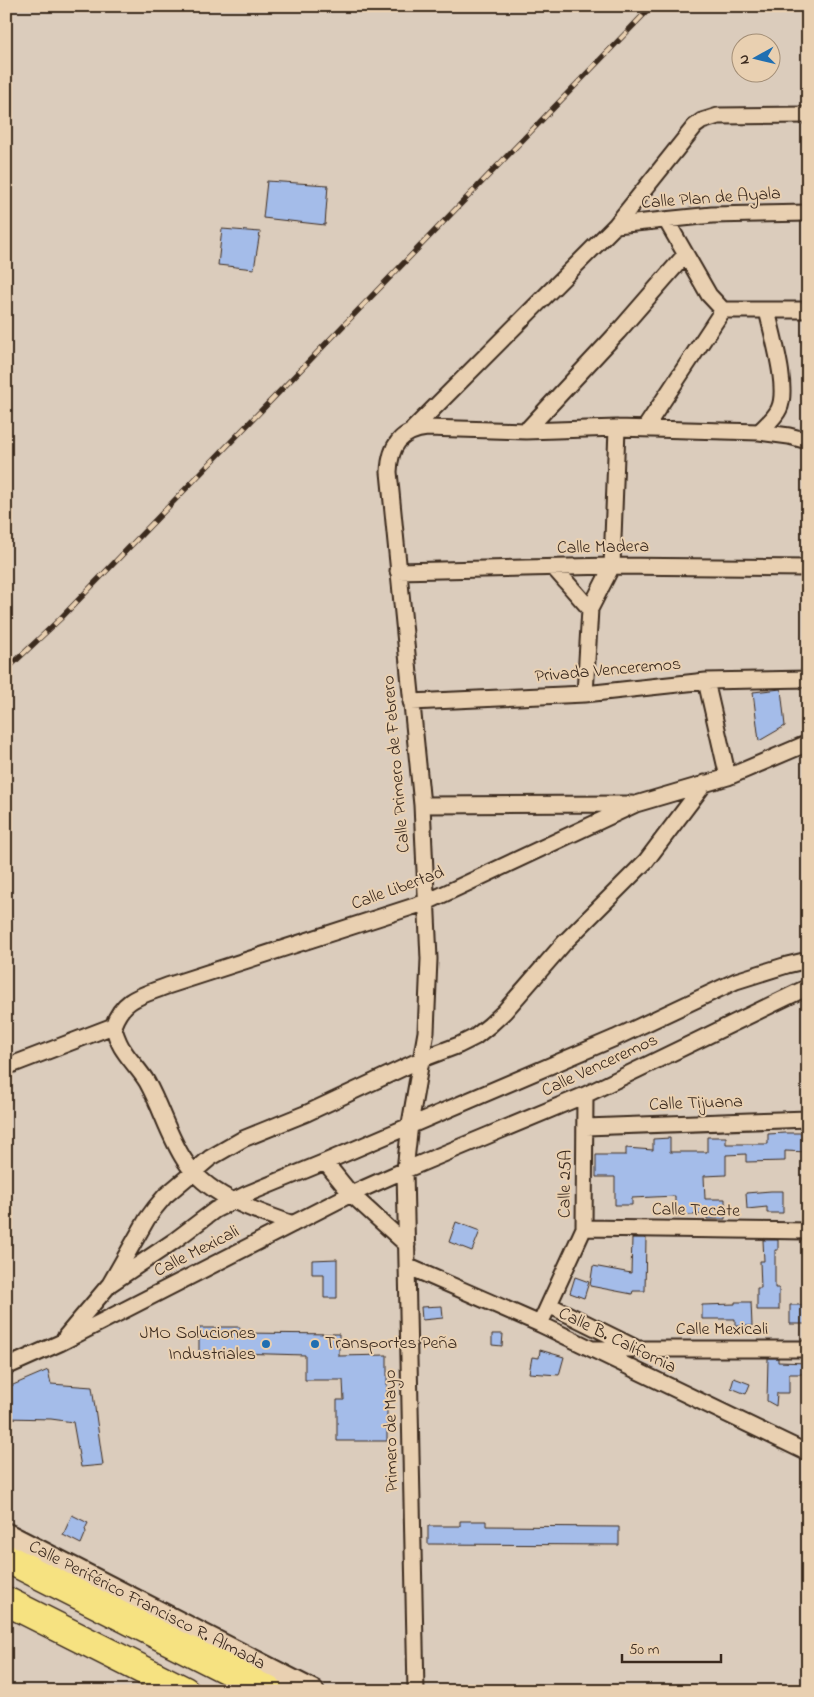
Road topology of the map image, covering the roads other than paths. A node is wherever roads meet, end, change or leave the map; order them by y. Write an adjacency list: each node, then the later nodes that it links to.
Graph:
1 (808, 115): 4 (street)
2 (808, 213): 3 (street, Calle Plan de Ayala)
3 (666, 220): 4 (street, Calle Plan de Ayala); 5 (street)
4 (616, 225): 11 (street)
5 (685, 255): 6 (street); 12 (street)
6 (723, 310): 7 (street); 10 (street)
7 (767, 310): 8 (street); 13 (street)
8 (808, 310)
9 (616, 428): 10 (street); 12 (street); 15 (street)
10 (645, 428): 13 (street)
11 (413, 429): 12 (street); 18 (street, Calle Primero de Febrero)
12 (526, 431)
13 (760, 432): 14 (street)
14 (808, 441)
15 (612, 566): 16 (street, Calle Madera); 17 (street, Calle Madera); 19 (street)
16 (554, 568): 18 (street, Calle Madera); 19 (street)
17 (808, 568)
18 (398, 571): 23 (street, Calle Primero de Febrero)
19 (590, 609): 22 (street)
20 (808, 679): 21 (street, Privada Venceremos)
21 (706, 680): 22 (street, Privada Venceremos); 25 (street)
22 (586, 694): 23 (street, Privada Venceremos)
23 (411, 702): 28 (street, Calle Primero de Febrero)
24 (808, 743): 25 (street, Calle Libertad)
25 (728, 777): 26 (street, Calle Libertad)
26 (705, 783): 27 (street, Calle Libertad); 33 (street)
27 (636, 804): 28 (street); 29 (street, Calle Libertad)
28 (422, 805): 29 (street, Calle Primero de Febrero)
29 (427, 902): 32 (street, Calle Libertad); 33 (street, Calle Primero de Febrero)
30 (808, 960): 37 (street)
31 (808, 987): 35 (street, Calle Venceremos)
32 (113, 1026): 34 (street); 41 (street)
33 (422, 1059): 37 (street, Calle Primero de Febrero); 41 (street)
34 (6, 1067)
35 (585, 1095): 38 (street, Calle 25A); 40 (street, Calle Venceremos)
36 (808, 1119): 38 (street, Calle Tijuana)
37 (410, 1124): 39 (street); 40 (street, Calle Primero de Febrero)
38 (586, 1127): 45 (street, Calle 25A)
39 (325, 1162): 42 (street); 43 (street)
40 (405, 1170): 42 (street, Calle Mexicali); 47 (street, Primero de Mayo)
41 (193, 1172): 43 (street); 49 (street)
42 (351, 1194): 44 (street, Calle Mexicali); 47 (street)
43 (233, 1202): 44 (street); 49 (street)
44 (293, 1224): 52 (street, Calle Mexicali)
45 (584, 1228): 46 (street, Calle Tecate); 50 (street, Calle 25A)
46 (808, 1231)
47 (407, 1244): 48 (street, Primero de Mayo)
48 (407, 1266): 51 (street, Calle B. California); 64 (street, Primero de Mayo)
49 (110, 1284): 52 (street)
50 (549, 1305): 51 (street, Calle 25A); 55 (street, Calle Mexicali)
51 (540, 1324): 54 (street, Calle B. California)
52 (60, 1342): 56 (street, Calle Mexicali)
53 (808, 1348): 55 (street, Calle Mexicali)
54 (589, 1349): 55 (street, Calle Mexicali); 57 (street, Calle B. California)
55 (637, 1349)
56 (6, 1367)
57 (808, 1453)
58 (6, 1534): 63 (street, Calle Periférico Francisco R. Almada)
59 (6, 1558): 62 (highway, Calle Periférico Francisco R. Almada)
60 (6, 1600): 61 (highway)
61 (185, 1691)
62 (269, 1691)
63 (314, 1691)
64 (416, 1691)

